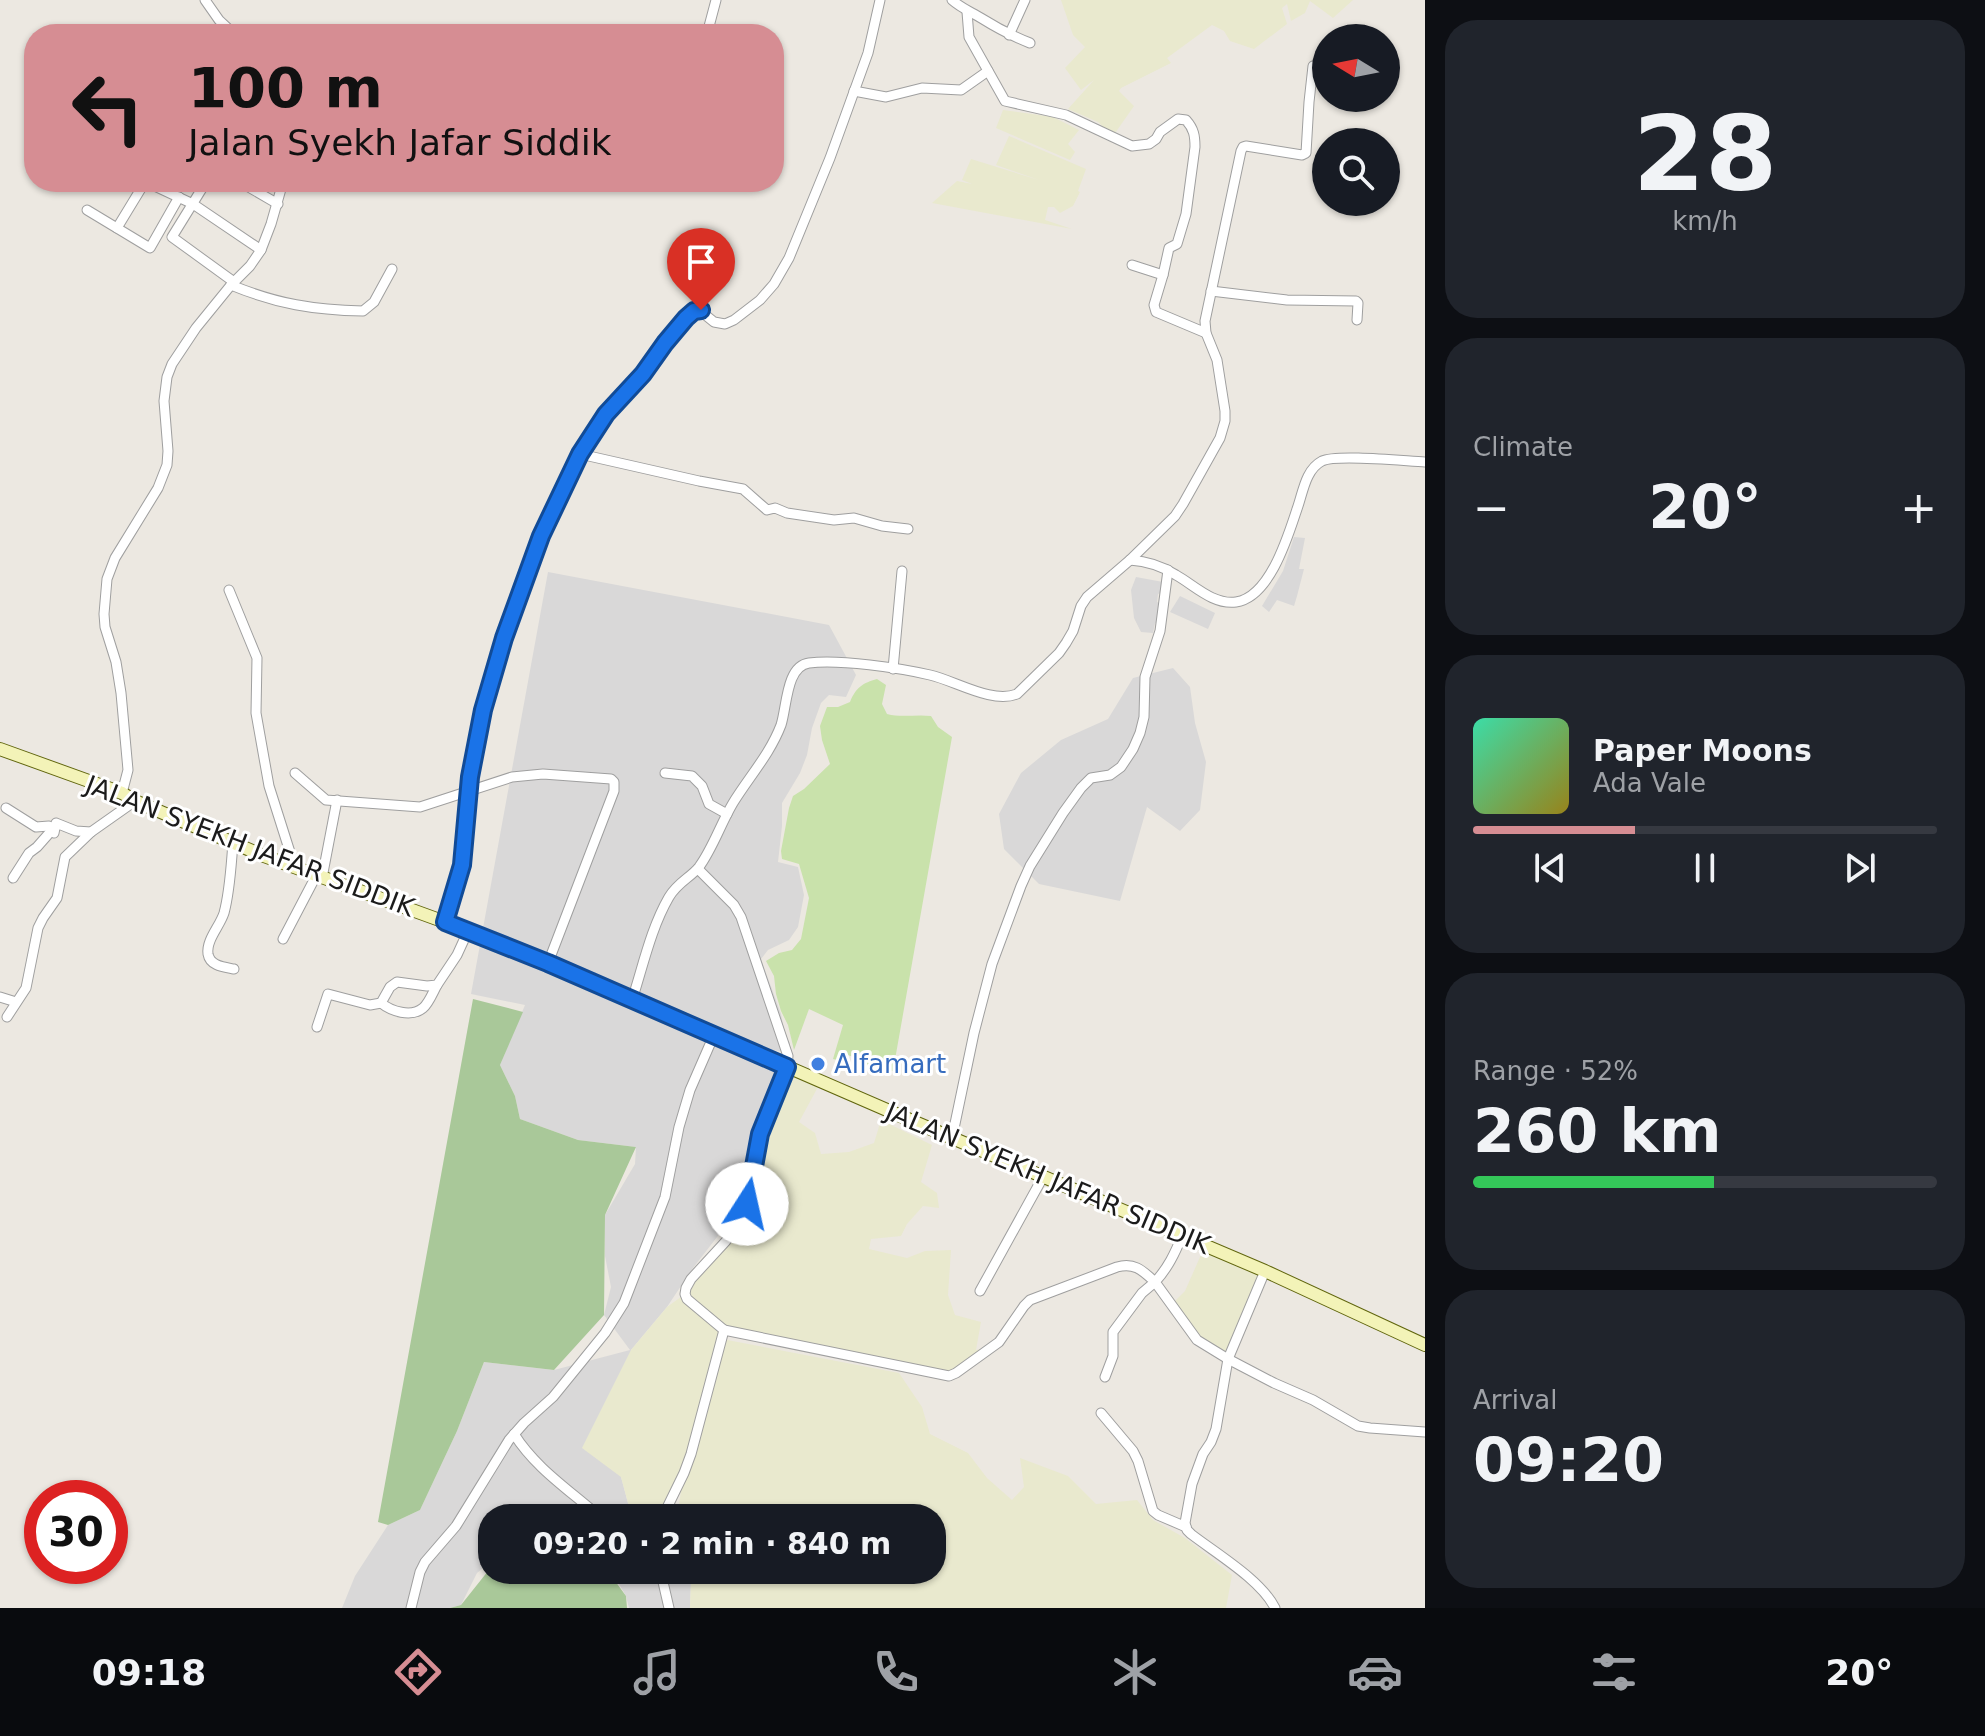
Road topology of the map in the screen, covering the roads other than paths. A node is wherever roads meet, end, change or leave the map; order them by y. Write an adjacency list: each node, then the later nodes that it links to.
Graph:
1 (205, 0): 7 (street)
2 (716, 0): 8 (street)
3 (880, 0): 13 (street)
4 (952, 0): 6 (street)
5 (1025, 0): 9 (street)
6 (967, 12): 9 (street); 11 (street)
7 (223, 24)
8 (710, 24)
9 (1009, 35): 10 (street)
10 (1030, 43)
11 (988, 71): 13 (street); 27 (street)
12 (1312, 76): 29 (street)
13 (854, 91): 32 (street)
14 (140, 192): 23 (street)
15 (168, 192): 19 (street)
16 (200, 192): 20 (street)
17 (257, 192): 21 (street)
18 (281, 192): 21 (street)
19 (179, 197): 20 (street); 23 (street)
20 (193, 204): 24 (street); 28 (street)
21 (278, 204): 24 (street)
22 (87, 210): 23 (street)
23 (117, 228)
24 (261, 250): 28 (street)
25 (1132, 265): 27 (street)
26 (392, 269): 28 (street)
27 (1163, 275): 31 (street)
28 (233, 284): 44 (street)
29 (1211, 291): 30 (street); 31 (street)
30 (1357, 320)
31 (1206, 333): 35 (street)
32 (580, 454): 34 (street); 43 (street)
33 (1425, 462): 36 (street)
34 (908, 529)
35 (1130, 560): 36 (street); 39 (street)
36 (1168, 570): 70 (street)
37 (902, 571): 39 (street)
38 (229, 590): 52 (street)
39 (893, 669): 48 (street)
40 (0, 749): 44 (main road, JALAN SYEKH JAFAR SIDDIK)
41 (295, 773): 45 (street)
42 (665, 773): 48 (street)
43 (469, 790): 45 (street); 56 (street); 59 (street)
44 (122, 793): 46 (main road, JALAN SYEKH JAFAR SIDDIK)
45 (337, 800): 54 (street)
46 (135, 801): 50 (street); 51 (main road, JALAN SYEKH JAFAR SIDDIK)
47 (6, 808): 49 (street)
48 (727, 814): 53 (street)
49 (52, 830): 50 (street); 55 (street)
50 (91, 832): 64 (street)
51 (233, 843): 52 (main road, JALAN SYEKH JAFAR SIDDIK); 60 (street)
52 (295, 868): 54 (main road, JALAN SYEKH JAFAR SIDDIK)
53 (698, 869): 63 (street); 69 (street)
54 (319, 877): 56 (main road, JALAN SYEKH JAFAR SIDDIK); 58 (street)
55 (13, 878)
56 (445, 922): 57 (main road, JALAN SYEKH JAFAR SIDDIK)
57 (468, 931): 59 (main road, JALAN SYEKH JAFAR SIDDIK); 61 (street)
58 (283, 939)
59 (548, 963): 63 (main road, JALAN SYEKH JAFAR SIDDIK)
60 (234, 969)
61 (437, 985): 65 (street); 65 (street)
62 (0, 997): 64 (street)
63 (632, 1000): 68 (main road, JALAN SYEKH JAFAR SIDDIK)
64 (16, 1002): 66 (street)
65 (381, 1003): 67 (street)
66 (7, 1017)
67 (317, 1027)
68 (714, 1035): 69 (main road, JALAN SYEKH JAFAR SIDDIK); 82 (street)
69 (787, 1067): 70 (main road, JALAN SYEKH JAFAR SIDDIK); 76 (street)
70 (952, 1138): 71 (main road, JALAN SYEKH JAFAR SIDDIK)
71 (1043, 1177): 72 (main road, JALAN SYEKH JAFAR SIDDIK); 75 (street)
72 (1182, 1236): 73 (main road, JALAN SYEKH JAFAR SIDDIK); 74 (street)
73 (1265, 1271): 77 (main road, JALAN SYEKH JAFAR SIDDIK); 78 (street)
74 (1155, 1282): 76 (street); 78 (street); 79 (street)
75 (980, 1291)
76 (724, 1330): 84 (street)
77 (1425, 1345)
78 (1228, 1359): 81 (street); 85 (street)
79 (1105, 1377)
80 (1101, 1413): 85 (street)
81 (1425, 1432)
82 (514, 1434): 83 (street); 87 (street)
83 (585, 1504)
84 (669, 1504)
85 (1186, 1527): 89 (street)
86 (663, 1584): 88 (street)
87 (411, 1608)
88 (669, 1608)
89 (1275, 1608)

